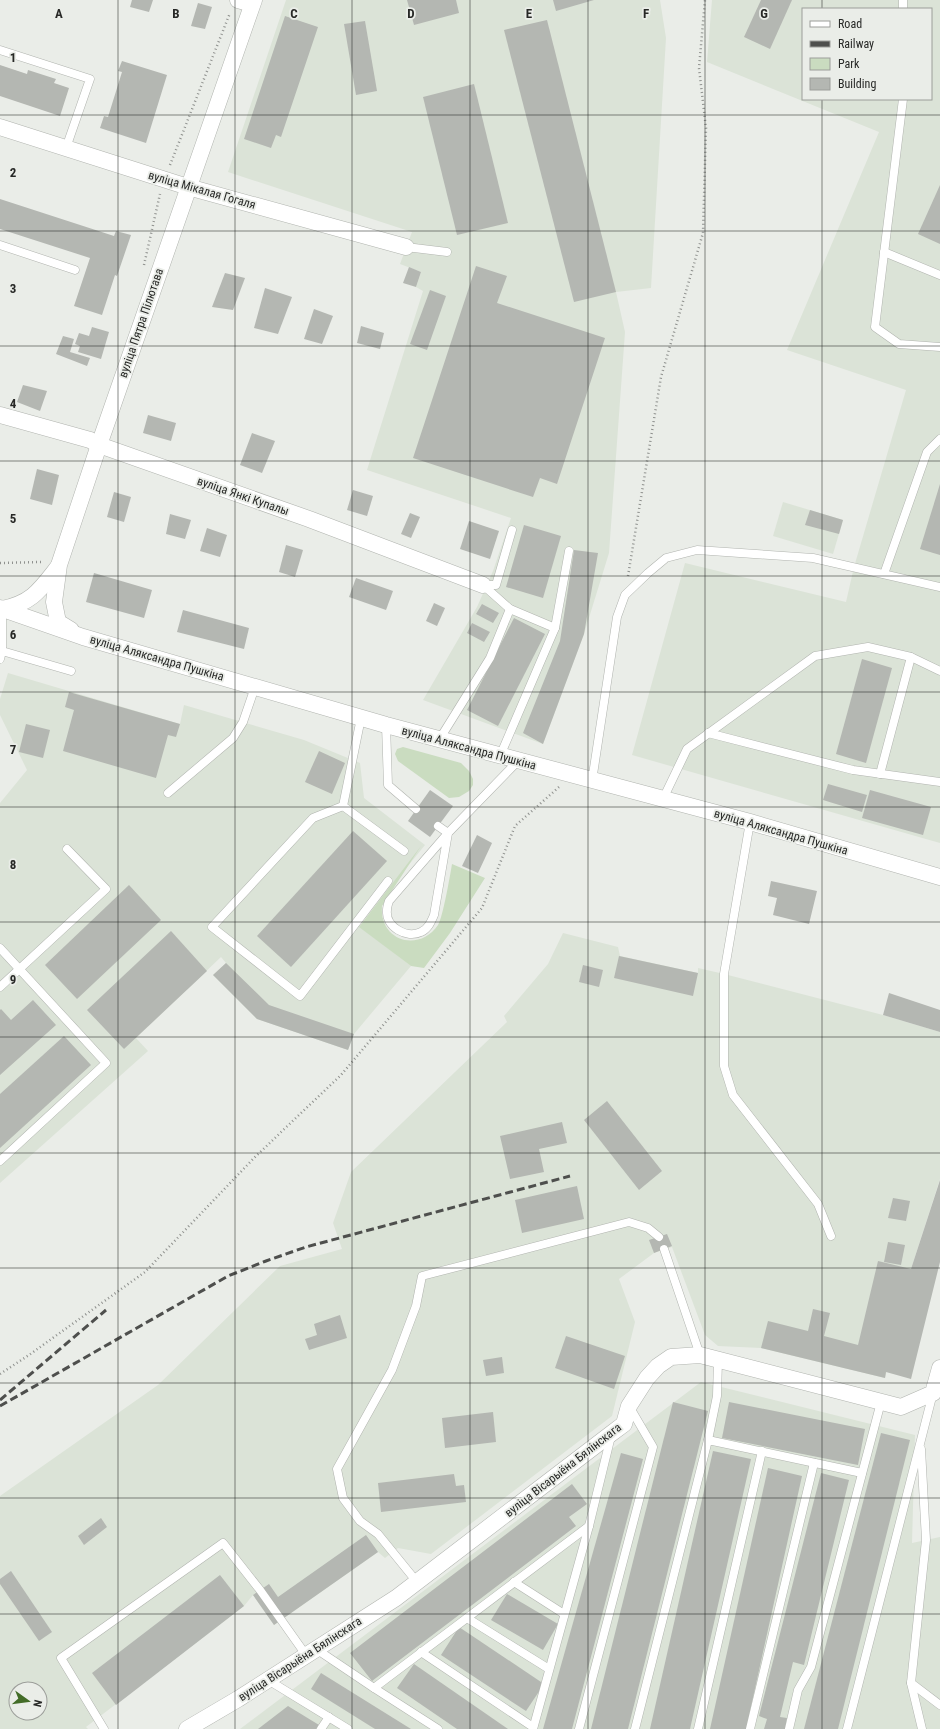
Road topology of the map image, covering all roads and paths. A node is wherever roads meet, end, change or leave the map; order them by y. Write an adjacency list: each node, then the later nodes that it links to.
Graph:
1 (705, 0): 27 (path)
2 (244, 4): 7 (path); 8 (street, вуліца Пятра Пілютава)
3 (0, 50): 6 (lane)
4 (903, 100): 12 (lane)
5 (0, 127): 6 (street, вуліца Мікалая Гогаля)
6 (66, 148): 7 (street, вуліца Мікалая Гогаля)
7 (163, 179): 8 (street, вуліца Мікалая Гогаля); 13 (path)
8 (188, 187): 10 (street, вуліца Мікалая Гогаля); 19 (street, вуліца Пятра Пілютава)
9 (0, 245): 14 (lane)
10 (406, 248): 11 (lane)
11 (447, 252)
12 (884, 252): 15 (lane); 16 (lane)
13 (143, 268)
14 (75, 270)
15 (940, 275)
16 (940, 347)
17 (0, 415): 19 (street, вуліца Янкі Купалы)
18 (940, 439): 24 (lane)
19 (99, 445): 23 (street, вуліца Пятра Пілютава); 25 (street, вуліца Янкі Купалы)
20 (512, 530): 25 (lane)
21 (569, 551): 30 (lane)
22 (0, 563): 23 (path)
23 (51, 564): 28 (street); 31 (street, вуліца Пятра Пілютава)
24 (884, 574): 26 (lane); 27 (lane)
25 (483, 585): 29 (lane)
26 (940, 587)
27 (625, 595): 45 (lane)
28 (1, 608): 31 (street, вуліца Аляксандра Пушкіна); 32 (lane)
29 (510, 609): 30 (lane); 40 (lane)
30 (555, 628): 41 (lane)
31 (83, 637): 36 (street, вуліца Аляксандра Пушкіна)
32 (1, 655): 34 (lane)
33 (911, 657): 35 (lane); 39 (lane); 43 (lane)
34 (71, 671)
35 (940, 671)
36 (255, 687): 37 (street, вуліца Аляксандра Пушкіна); 47 (lane)
37 (361, 718): 38 (street, вуліца Аляксандра Пушкіна); 49 (lane)
38 (386, 725): 40 (street, вуліца Аляксандра Пушкіна); 50 (lane)
39 (708, 733): 43 (lane); 48 (lane)
40 (439, 740): 41 (street, вуліца Аляксандра Пушкіна)
41 (500, 756): 42 (street, вуліца Аляксандра Пушкіна)
42 (518, 761): 44 (street, вуліца Аляксандра Пушкіна); 53 (lane)
43 (880, 774): 46 (lane)
44 (572, 776): 45 (street, вуліца Аляксандра Пушкіна); 68 (path)
45 (592, 781): 48 (street, вуліца Аляксандра Пушкіна)
46 (940, 782)
47 (168, 793)
48 (663, 799): 51 (street, вуліца Аляксандра Пушкіна)
49 (343, 806): 55 (lane); 57 (lane)
50 (416, 809)
51 (750, 822): 56 (street, вуліца Аляксандра Пушкіна); 62 (lane)
52 (438, 826): 53 (lane)
53 (448, 833): 53 (lane)
54 (67, 849): 59 (lane)
55 (404, 851)
56 (940, 877)
57 (388, 881)
58 (0, 948): 59 (lane)
59 (20, 969): 60 (lane); 61 (lane)
60 (0, 987)
61 (0, 1161)
62 (831, 1236)
63 (659, 1237): 79 (lane)
64 (664, 1249): 65 (lane)
65 (700, 1355): 66 (street, вуліца Вісарыёна Бялінскага); 71 (street, вуліца Вісарыёна Бялінскага)
66 (718, 1360): 70 (street, вуліца Вісарыёна Бялінскага); 73 (lane)
67 (940, 1368): 69 (street)
68 (0, 1374)
69 (933, 1393): 70 (street, вуліца Вісарыёна Бялінскага); 74 (lane)
70 (881, 1402): 77 (lane)
71 (629, 1406): 72 (street, вуліца Вісарыёна Бялінскага); 97 (lane)
72 (612, 1433): 78 (lane); 79 (street, вуліца Вісарыёна Бялінскага)
73 (708, 1440): 75 (lane); 98 (lane)
74 (921, 1440): 87 (lane); 102 (lane)
75 (762, 1451): 76 (lane); 99 (lane)
76 (814, 1462): 77 (lane); 100 (lane)
77 (862, 1473): 101 (lane)
78 (589, 1526): 80 (lane); 81 (lane)
79 (417, 1582): 83 (street, вуліца Вісарыёна Бялінскага)
80 (514, 1582): 81 (lane); 82 (lane)
81 (564, 1614): 85 (lane)
82 (467, 1618): 84 (lane); 85 (lane)
83 (311, 1652): 86 (street, вуліца Вісарыёна Бялінскага); 88 (lane); 92 (lane)
84 (421, 1652): 88 (lane); 91 (lane)
85 (550, 1668): 91 (lane)
86 (268, 1680): 90 (lane); 93 (street, вуліца Вісарыёна Бялінскага)
87 (911, 1683): 89 (lane); 103 (lane)
88 (374, 1688): 96 (lane)
89 (940, 1705)
90 (329, 1717): 94 (lane); 95 (lane)
91 (533, 1728)
92 (104, 1729)
93 (187, 1729)
94 (321, 1729)
95 (348, 1729)
96 (438, 1729)
97 (579, 1729)
98 (635, 1729)
99 (698, 1729)
100 (750, 1729)
101 (789, 1729)
102 (847, 1729)
103 (922, 1729)

